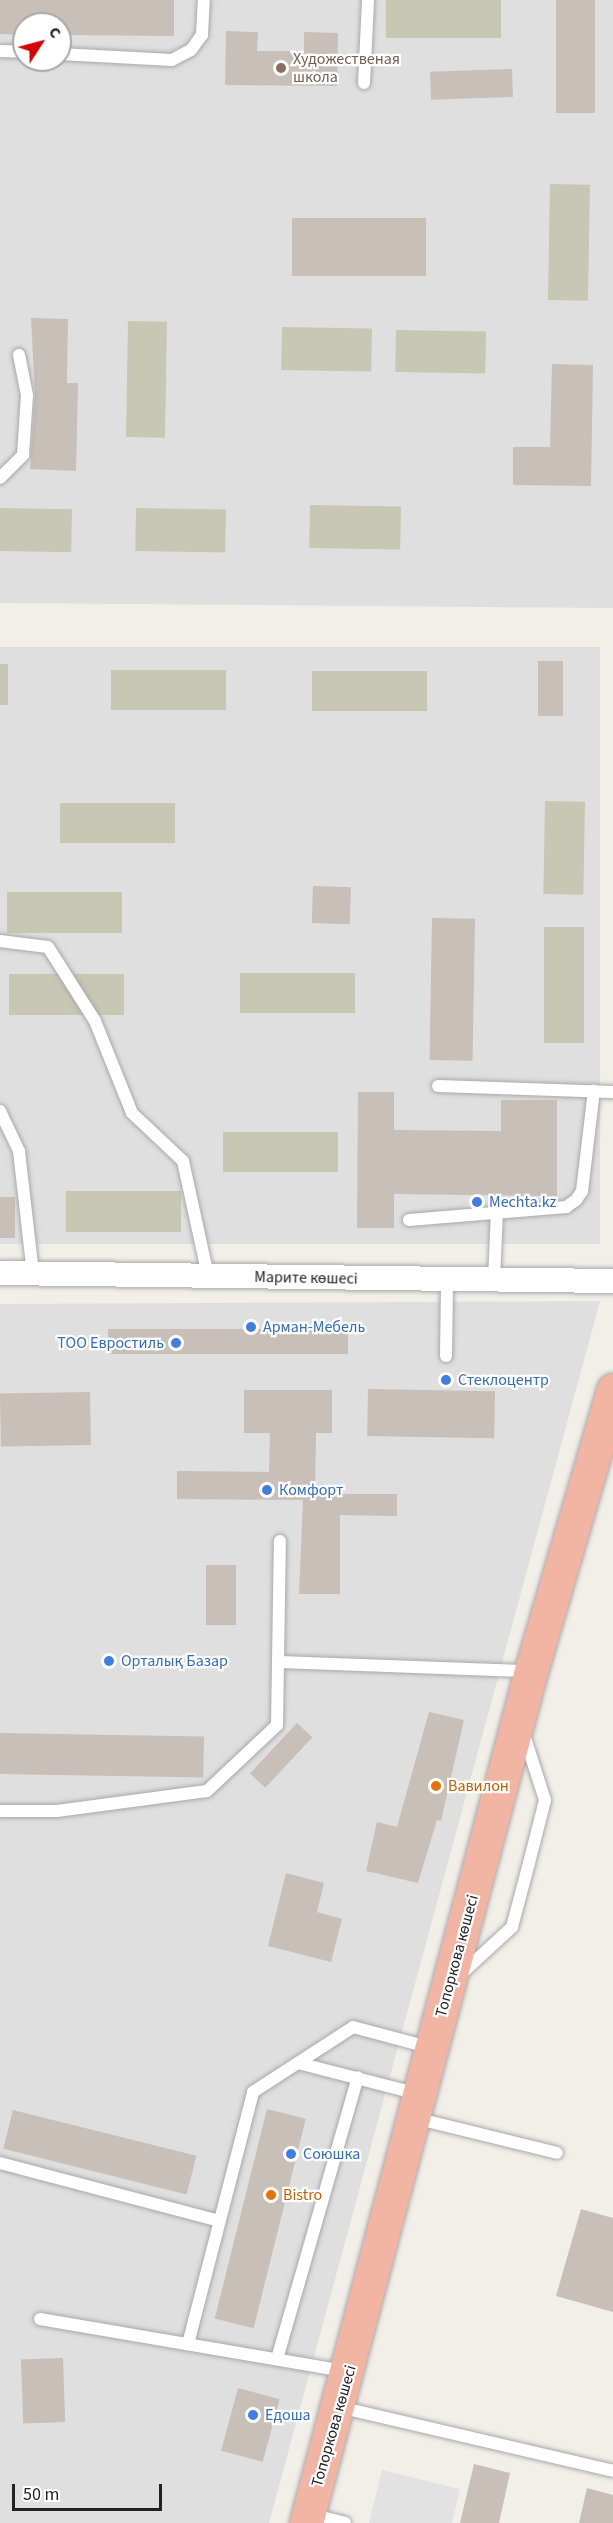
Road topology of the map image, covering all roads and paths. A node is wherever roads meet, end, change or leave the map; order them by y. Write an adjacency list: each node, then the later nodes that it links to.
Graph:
1 (204, 0): 3 (lane)
2 (368, 0): 4 (lane)
3 (72, 55)
4 (364, 83)
5 (19, 355): 6 (lane)
6 (0, 478)
7 (0, 941): 16 (lane)
8 (438, 1086): 9 (lane)
9 (594, 1091): 10 (lane); 12 (lane)
10 (613, 1092)
11 (0, 1112): 15 (lane)
12 (496, 1212): 13 (lane); 18 (lane)
13 (409, 1220)
14 (0, 1273): 15 (street, Марите көшесі)
15 (33, 1273): 16 (street, Марите көшесі)
16 (208, 1276): 17 (street, Марите көшесі)
17 (447, 1280): 18 (street, Марите көшесі); 20 (lane)
18 (494, 1280): 19 (street, Марите көшесі)
19 (613, 1281)
20 (446, 1356)
21 (613, 1390): 24 (highway, Топоркова көшесі)
22 (280, 1541): 23 (lane)
23 (279, 1662): 24 (lane); 26 (lane)
24 (531, 1671): 25 (highway, Топоркова көшесі)
25 (519, 1718): 27 (highway, Топоркова көшесі); 27 (lane)
26 (0, 1811)
27 (450, 1983): 28 (highway, Топоркова көшесі)
28 (433, 2048): 29 (lane); 31 (highway, Топоркова көшесі)
29 (298, 2063): 30 (lane); 34 (lane)
30 (358, 2077): 31 (lane); 37 (lane)
31 (418, 2106): 32 (lane); 38 (highway, Топоркова көшесі)
32 (557, 2153)
33 (0, 2163): 34 (lane)
34 (219, 2221): 36 (lane)
35 (40, 2319): 36 (lane)
36 (188, 2344): 37 (lane)
37 (277, 2359): 38 (lane)
38 (349, 2372): 39 (highway, Топоркова көшесі)
39 (339, 2407): 40 (lane); 41 (highway, Топоркова көшесі)
40 (613, 2471)
41 (308, 2518): 42 (lane)
42 (345, 2523)

